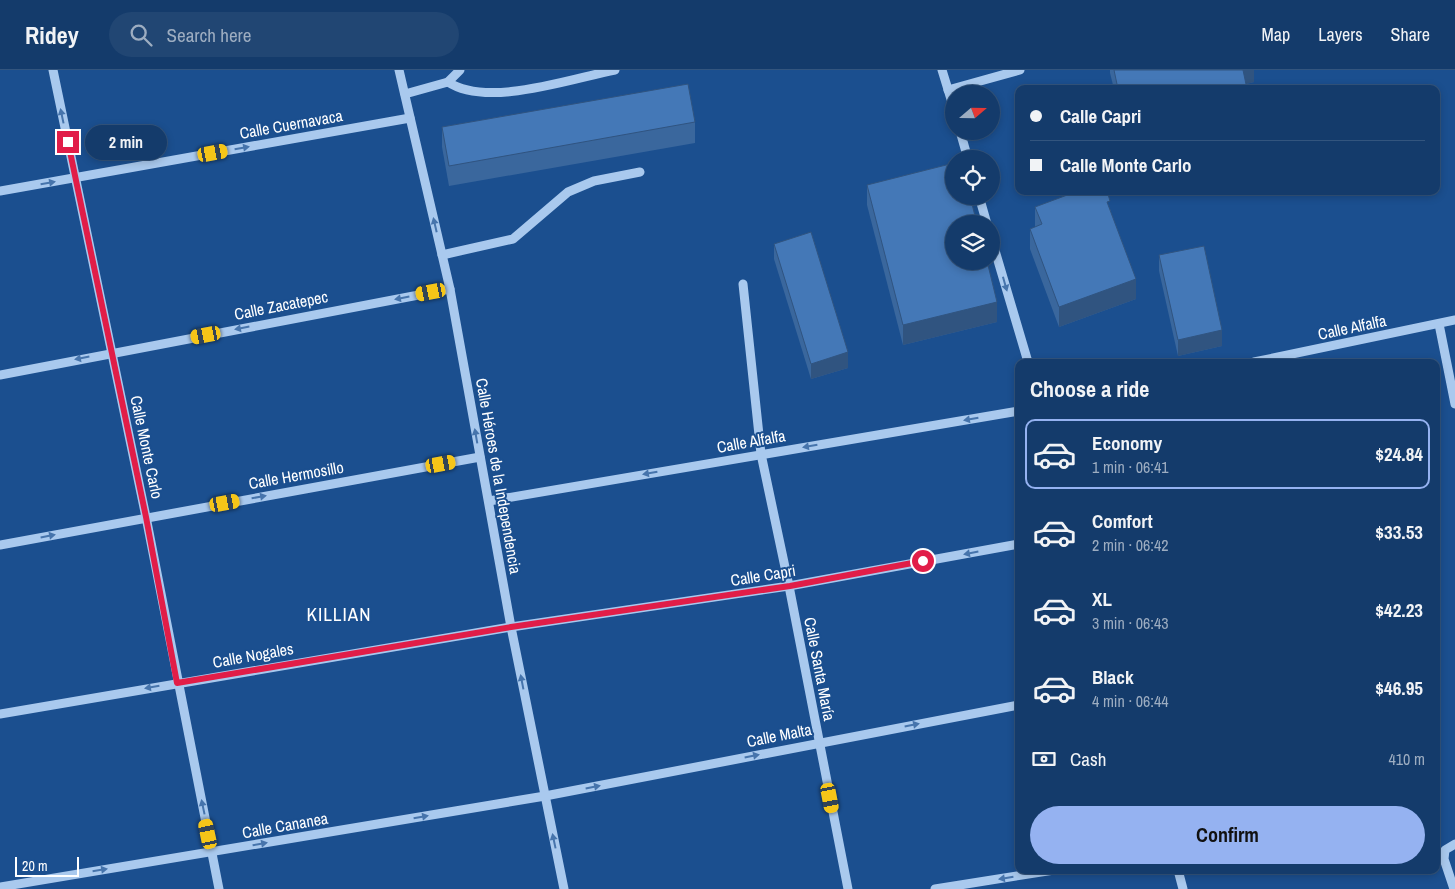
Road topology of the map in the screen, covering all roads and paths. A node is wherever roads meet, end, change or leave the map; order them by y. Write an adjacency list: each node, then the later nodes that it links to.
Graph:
1 (53, 70): 13 (street, Calle Monte Carlo, one-way to 1)
2 (400, 70): 10 (street, Calle Héroes de la Independencia)
3 (460, 70): 7 (street)
4 (615, 70): 7 (street)
5 (942, 70): 8 (street)
6 (1020, 70): 9 (street)
7 (448, 82): 10 (street)
8 (946, 85)
9 (966, 85)
10 (405, 94): 11 (street, Calle Héroes de la Independencia)
11 (410, 118): 13 (street, Calle Cuernavaca, one-way to 11); 15 (street, Calle Héroes de la Independencia, one-way to 11)
12 (640, 172): 15 (street)
13 (76, 178): 14 (street, Calle Cuernavaca, one-way to 13); 21 (street, Calle Monte Carlo)
14 (0, 191)
15 (442, 255): 18 (street, Calle Héroes de la Independencia)
16 (1000, 267): 22 (street, one-way to 22)
17 (743, 284): 27 (street, Calle Santa María)
18 (450, 289): 21 (street, Calle Zacatepec, one-way to 21); 28 (street, Calle Héroes de la Independencia, one-way to 18)
19 (1455, 320): 20 (street, Calle Alfalfa)
20 (1439, 324): 23 (street, Calle Alfalfa); 25 (street)
21 (112, 352): 24 (street, Calle Zacatepec, one-way to 24); 30 (street, Calle Monte Carlo)
22 (1027, 359)
23 (1269, 359)
24 (0, 375)
25 (1455, 404)
26 (1015, 412): 27 (street, Calle Alfalfa, one-way to 27)
27 (761, 454): 29 (street, Calle Alfalfa, one-way to 29); 33 (street, Calle Santa María)
28 (480, 457): 29 (street, Calle Héroes de la Independencia); 30 (street, Calle Hermosillo, one-way to 28)
29 (489, 501): 34 (street, Calle Héroes de la Independencia)
30 (146, 517): 31 (street, Calle Hermosillo, one-way to 30); 35 (street, Calle Monte Carlo)
31 (0, 545)
32 (1015, 545): 33 (street, Calle Capri, one-way to 33)
33 (790, 586): 34 (street, Calle Capri); 38 (street, Calle Santa María)
34 (511, 627): 35 (street, Calle Nogales); 39 (street, Calle Héroes de la Independencia, one-way to 34)
35 (177, 683): 37 (street, Calle Nogales, one-way to 37); 41 (street, Calle Monte Carlo, one-way to 35)
36 (1015, 706): 38 (street, Calle Malta, one-way to 36)
37 (0, 714)
38 (819, 743): 39 (street, Calle Malta, one-way to 38); 47 (street, Calle Santa María)
39 (545, 796): 41 (street, Calle Cananea, one-way to 39); 46 (street, Calle Héroes de la Independencia, one-way to 39)
40 (1455, 844): 50 (street)
41 (212, 852): 44 (street, Calle Cananea, one-way to 41); 45 (street, Calle Monte Carlo)
42 (1029, 874): 48 (street, one-way to 48)
43 (1179, 874): 49 (street)
44 (0, 887)
45 (219, 889)
46 (564, 889)
47 (848, 889)
48 (935, 889)
49 (1183, 889)
50 (1454, 889)

